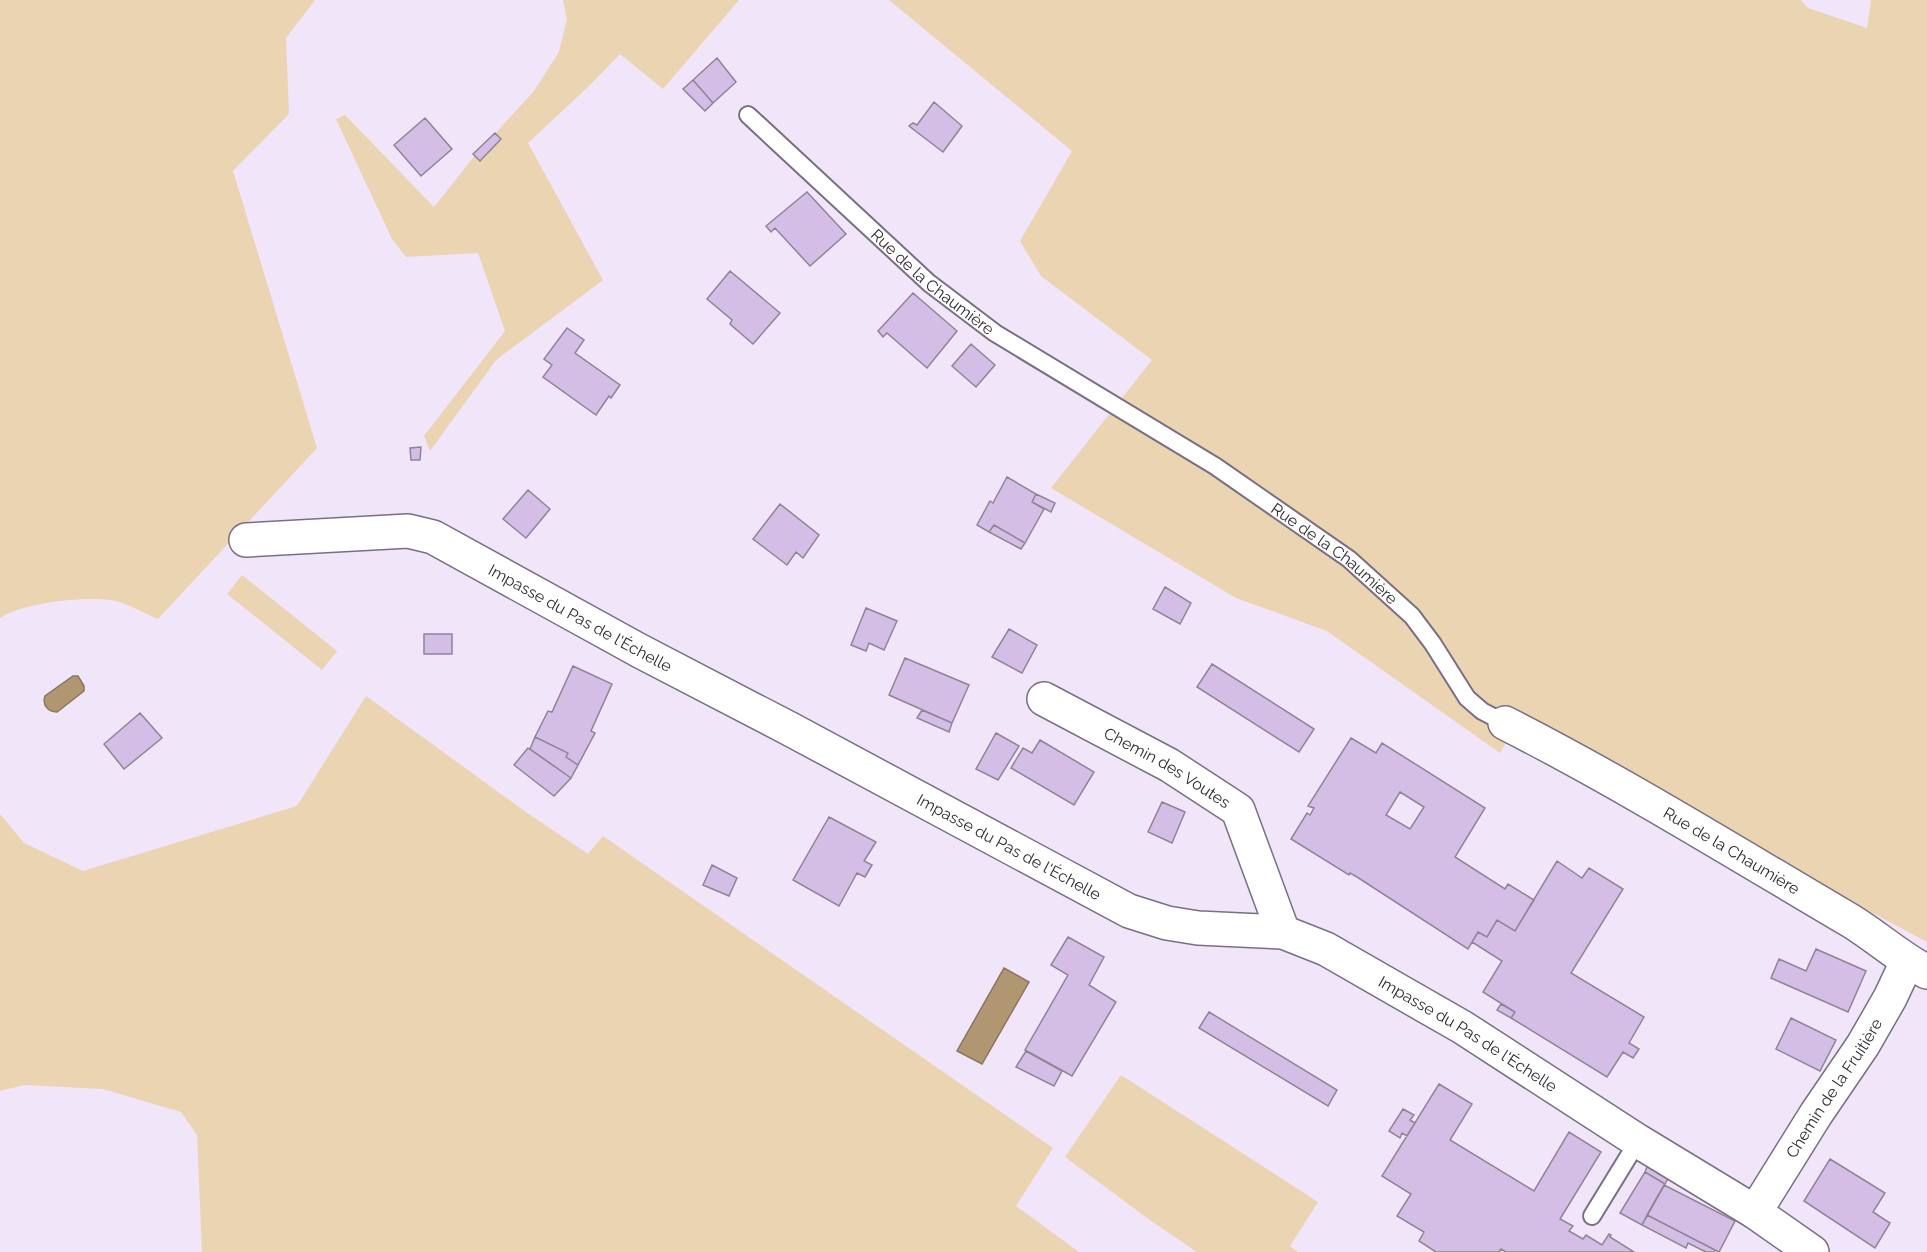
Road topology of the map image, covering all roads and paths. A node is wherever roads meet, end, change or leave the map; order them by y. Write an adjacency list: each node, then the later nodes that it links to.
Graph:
1 (748, 115): 4 (lane, Rue de la Chaumière)
2 (246, 540): 5 (street, Impasse du Pas de l'Échelle)
3 (1044, 699): 5 (street, Chemin des Voutes)
4 (1505, 723): 6 (street, Rue de la Chaumière)
5 (1283, 932): 7 (street, Impasse du Pas de l'Échelle)
6 (1917, 967): 8 (street, Chemin de la Fruitière)
7 (1638, 1141): 8 (street, Impasse du Pas de l'Échelle); 9 (lane)
8 (1755, 1212): 10 (street, Impasse du Pas de l'Échelle)
9 (1592, 1216)
10 (1812, 1252)

